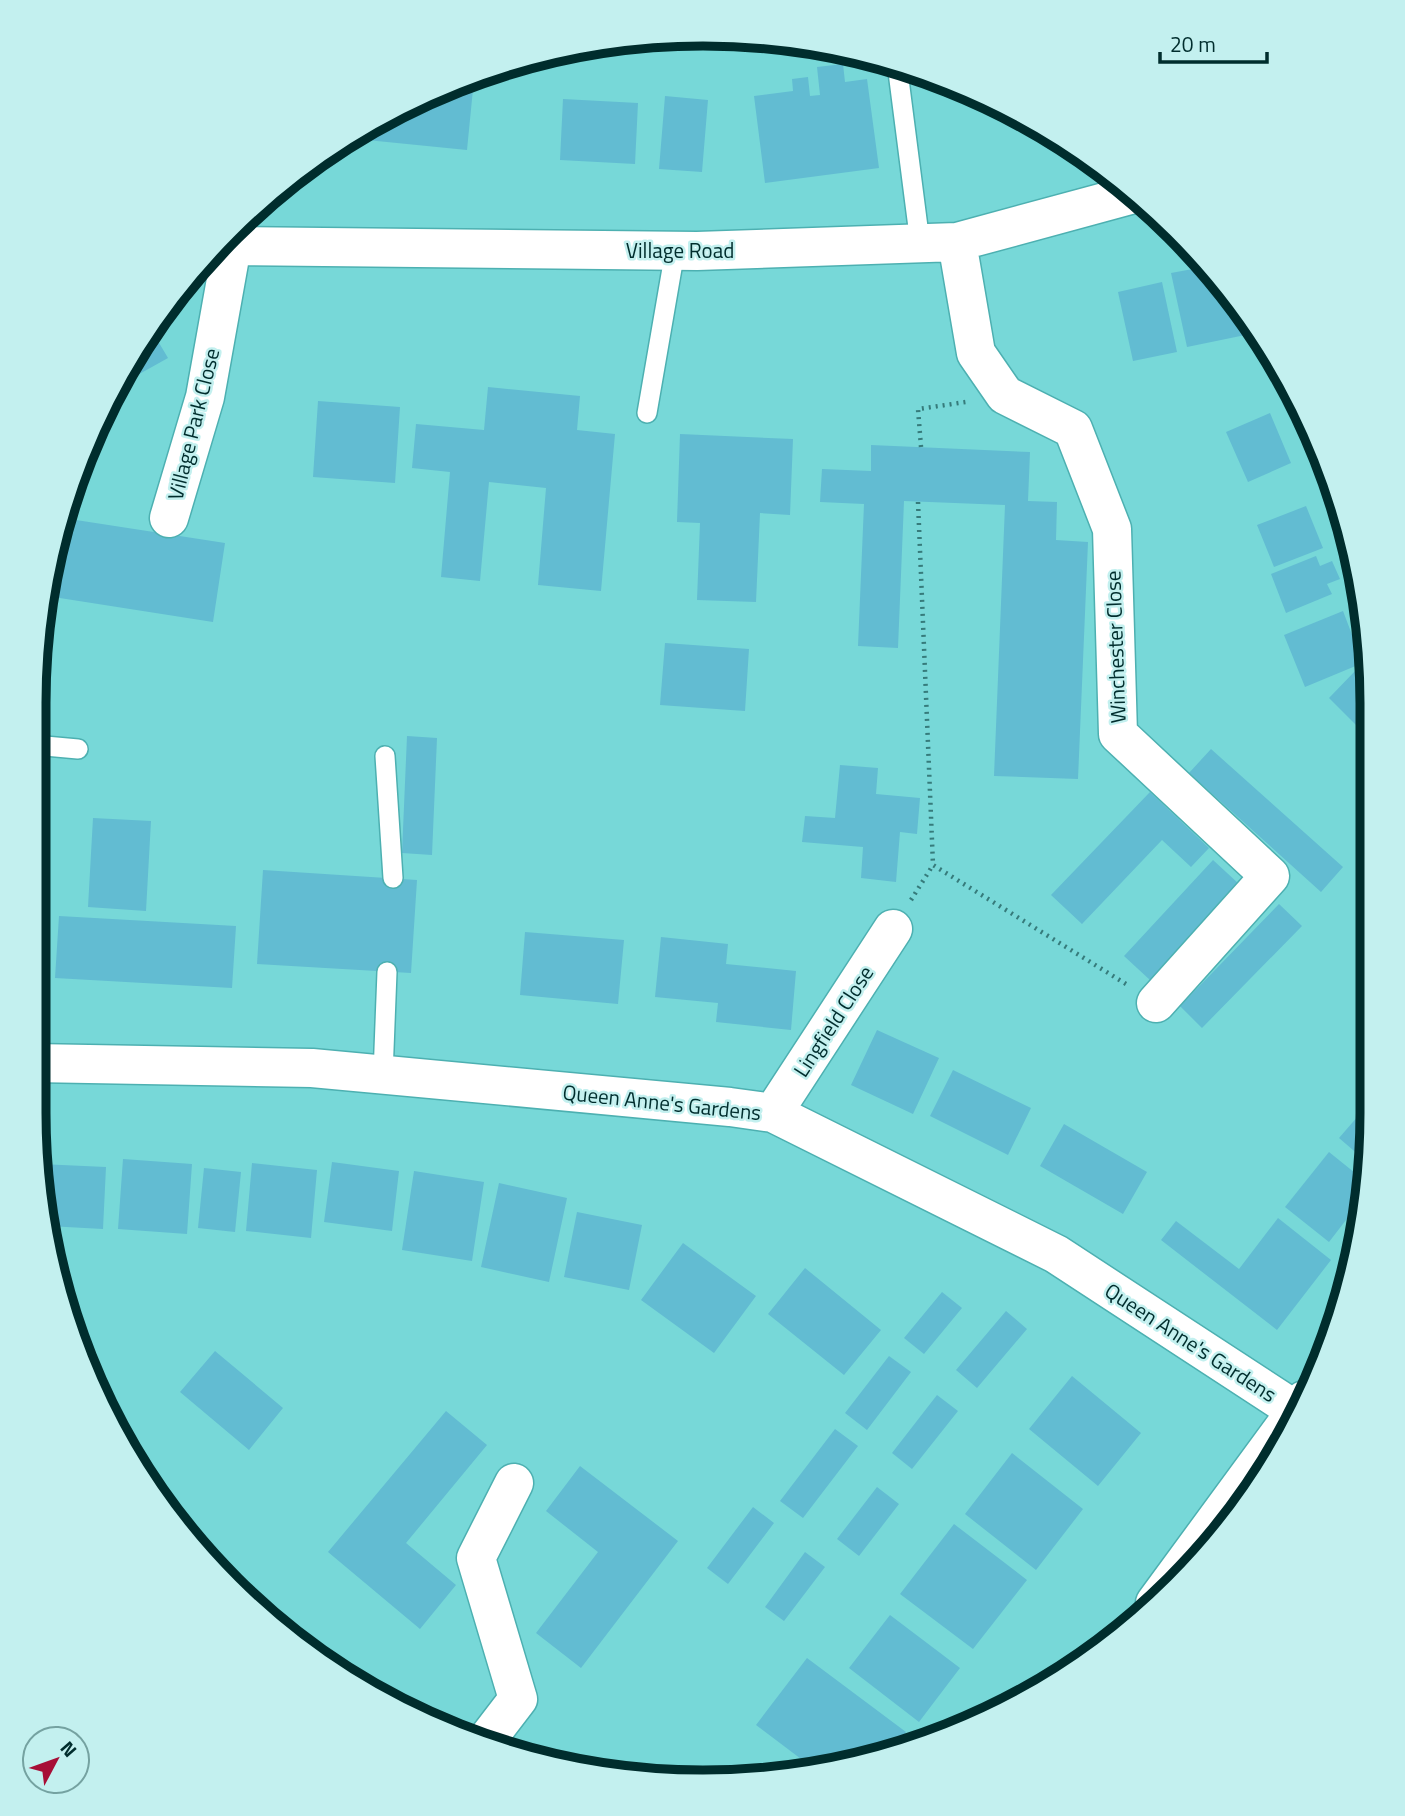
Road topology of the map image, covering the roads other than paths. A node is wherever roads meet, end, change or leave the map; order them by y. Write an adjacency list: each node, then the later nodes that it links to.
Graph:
1 (900, 76): 3 (lane)
2 (1122, 197): 3 (street, Village Road)
3 (939, 243): 5 (street, Village Road); 15 (street, Winchester Close)
4 (231, 245): 5 (street, Village Road)
5 (675, 251): 7 (lane)
6 (225, 252): 8 (street, Village Park Close)
7 (647, 413)
8 (169, 518)
9 (46, 746): 10 (lane)
10 (78, 749)
11 (385, 756): 12 (lane)
12 (393, 878)
13 (892, 929): 18 (street, Lingfield Close)
14 (387, 972): 17 (lane)
15 (1156, 1003)
16 (46, 1063): 17 (street, Queen Anne's Gardens)
17 (383, 1075): 18 (street, Queen Anne's Gardens)
18 (773, 1114): 19 (street, Queen Anne's Gardens)
19 (1293, 1402)
20 (1258, 1463): 22 (street)
21 (514, 1483): 23 (street)
22 (1200, 1542)
23 (490, 1736)

